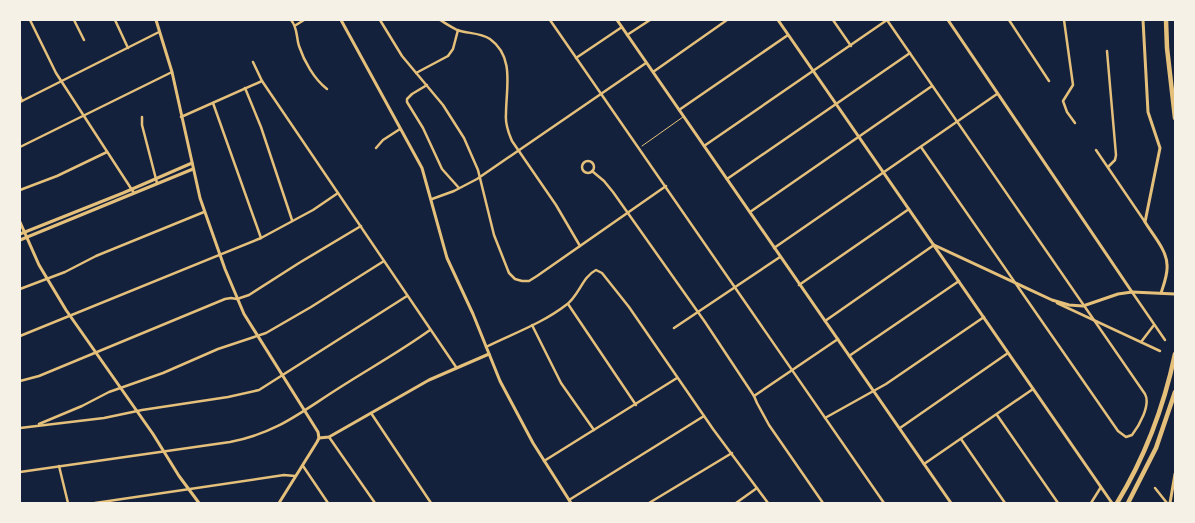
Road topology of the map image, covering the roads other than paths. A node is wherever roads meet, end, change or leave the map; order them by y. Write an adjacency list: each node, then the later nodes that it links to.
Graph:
1 (30, 20): 41 (street)
2 (74, 20): 28 (street)
3 (115, 20): 30 (street)
4 (156, 20): 25 (street)
5 (291, 20): 22 (street)
6 (304, 20): 22 (street)
7 (340, 20): 61 (street)
8 (380, 20): 38 (street)
9 (440, 20): 24 (street)
10 (550, 20): 33 (street)
11 (617, 20): 23 (street)
12 (650, 20): 27 (street)
13 (727, 20): 39 (street)
14 (778, 20): 26 (street)
15 (833, 20): 29 (street)
16 (887, 20): 29 (street); 32 (street)
17 (948, 20): 48 (street)
18 (1010, 20): 40 (street)
19 (1064, 20): 60 (street)
20 (1143, 20): 91 (street)
21 (1166, 20): 58 (highway)
22 (296, 25): 46 (street)
23 (622, 27): 27 (street); 33 (street)
24 (458, 30): 38 (street); 69 (street)
25 (160, 32): 30 (street); 37 (street)
26 (788, 35): 36 (street); 53 (street)
27 (627, 36): 35 (street)
28 (84, 40)
29 (851, 46): 36 (street)
30 (128, 48): 41 (street)
31 (1108, 51): 72 (street)
32 (910, 53): 44 (street); 52 (street)
33 (576, 58): 47 (street)
34 (253, 62): 42 (street)
35 (646, 63): 39 (street); 47 (street)
36 (813, 71): 52 (street); 64 (street)
37 (172, 72): 54 (street); 56 (street)
38 (416, 72): 43 (street)
39 (652, 72): 53 (street)
40 (1049, 80)
41 (62, 81): 50 (street); 54 (street)
42 (262, 81): 45 (street); 83 (street)
43 (427, 85): 76 (street); 80 (street)
44 (932, 86): 59 (street); 62 (street)
45 (245, 88): 51 (street); 89 (street)
46 (327, 89)
47 (601, 94): 69 (street); 79 (street)
48 (997, 94): 59 (street); 110 (street)
49 (20, 96): 50 (street)
50 (21, 102)
51 (213, 103): 56 (street); 96 (street)
52 (836, 104): 62 (street); 77 (street)
53 (679, 110): 57 (street)
54 (83, 116): 65 (street); 70 (street)
55 (142, 117): 78 (street)
56 (182, 117): 71 (street)
57 (684, 117): 63 (lane); 64 (street)
58 (1175, 118)
59 (958, 122): 66 (street); 117 (street)
60 (1075, 123)
61 (400, 129): 67 (street); 84 (street)
62 (859, 137): 75 (street); 87 (street)
63 (642, 146)
64 (704, 146): 77 (street)
65 (20, 147)
66 (921, 147): 75 (street); 106 (street)
67 (376, 148)
68 (1096, 150): 72 (street)
69 (519, 151): 76 (street); 99 (street)
70 (108, 152): 81 (street); 82 (street)
71 (192, 163): 73 (street); 78 (street)
72 (1108, 167): 91 (street)
73 (193, 169): 78 (street); 86 (street)
74 (592, 171): 74 (street); 88 (street)
75 (884, 173): 85 (street); 100 (street)
76 (480, 177): 80 (street); 99 (street)
77 (727, 179): 87 (street)
78 (156, 181): 82 (street)
79 (666, 186): 88 (street); 108 (street)
80 (459, 188): 84 (street)
81 (20, 190)
82 (133, 191): 93 (street); 95 (street)
83 (338, 193): 89 (street); 92 (street)
84 (432, 199): 132 (street)
85 (909, 209): 98 (street); 107 (street)
86 (204, 212): 101 (street); 104 (street)
87 (750, 212): 100 (street)
88 (628, 213): 99 (street); 118 (street)
89 (292, 220): 96 (street)
90 (20, 222): 93 (street)
91 (1145, 222): 111 (street)
92 (360, 226): 103 (street); 114 (street)
93 (26, 232): 94 (street); 95 (street)
94 (20, 234)
95 (27, 237): 97 (street); 104 (street)
96 (261, 238): 101 (street)
97 (20, 240)
98 (934, 245): 105 (street); 106 (street); 122 (street)
99 (580, 246)
100 (774, 248): 102 (street)
101 (219, 254): 114 (street); 119 (street)
102 (780, 257): 107 (street); 108 (street)
103 (384, 261): 113 (street); 128 (street)
104 (47, 278): 109 (street); 119 (street)
105 (959, 281): 120 (street); 138 (street)
106 (1014, 281): 115 (street); 121 (street)
107 (799, 285): 122 (street)
108 (735, 287): 118 (street); 140 (street)
109 (20, 289)
110 (1132, 292): 111 (street); 117 (street); 124 (street)
111 (1161, 293): 112 (street)
112 (1175, 294)
113 (408, 296): 126 (street); 141 (street)
114 (237, 299): 128 (street); 134 (street)
115 (1052, 300): 117 (street); 121 (street)
116 (568, 304): 123 (street); 142 (street); 149 (street)
117 (1084, 306): 121 (street)
118 (698, 312): 125 (street); 148 (street)
119 (71, 316): 127 (street); 134 (street)
120 (984, 318): 135 (street); 146 (street)
121 (1093, 319): 131 (street)
122 (825, 321): 129 (street)
123 (532, 325): 132 (street); 159 (street)
124 (1154, 325): 130 (street); 131 (street)
125 (674, 328)
126 (430, 330): 139 (street); 150 (street)
127 (20, 336)
128 (258, 336): 141 (street); 144 (street)
129 (838, 338): 138 (street); 140 (street)
130 (1165, 340)
131 (1141, 342): 133 (street)
132 (486, 347): 136 (street)
133 (1160, 351)
134 (95, 352): 143 (street); 144 (street)
135 (1008, 353): 145 (street); 158 (street)
136 (489, 354): 139 (street); 165 (street)
137 (1175, 354): 194 (highway)
138 (849, 356): 146 (street)
139 (456, 367): 152 (street)
140 (792, 370): 148 (street); 155 (street)
141 (284, 376): 150 (street); 151 (street)
142 (678, 378): 149 (street); 154 (street)
143 (20, 382)
144 (120, 388): 151 (street); 156 (street)
145 (1033, 389): 153 (street); 172 (street)
146 (873, 390): 155 (street); 158 (street)
147 (1175, 392): 195 (highway)
148 (754, 396): 188 (street)
149 (636, 404): 159 (street)
150 (305, 410): 161 (street); 163 (street)
151 (137, 411): 156 (street); 163 (street)
152 (371, 413): 160 (street); 184 (street)
153 (997, 415): 162 (street); 192 (street)
154 (704, 416): 164 (street); 176 (street)
155 (824, 418): 189 (street)
156 (36, 425): 157 (street)
157 (20, 428)
158 (900, 428): 166 (street)
159 (594, 430): 165 (street)
160 (329, 437): 161 (street); 183 (street)
161 (319, 438): 168 (street)
162 (961, 439): 166 (street); 191 (street)
163 (163, 451): 167 (street); 175 (street)
164 (732, 454): 173 (street); 185 (street)
165 (544, 461): 176 (street)
166 (924, 464): 190 (street)
167 (59, 466): 169 (street); 178 (street)
168 (302, 466): 171 (street); 182 (street)
169 (20, 472)
170 (1175, 474): 196 (street)
171 (295, 476): 175 (street); 181 (street)
172 (1101, 487): 177 (street); 193 (street)
173 (758, 488): 186 (street); 187 (street)
174 (1155, 488): 196 (street)
175 (188, 489): 179 (street); 180 (street)
176 (570, 501)
177 (1111, 502)
178 (68, 503)
179 (95, 503)
180 (199, 503)
181 (279, 503)
182 (328, 503)
183 (375, 503)
184 (431, 503)
185 (649, 503)
186 (736, 503)
187 (768, 503)
188 (823, 503)
189 (884, 503)
190 (951, 503)
191 (1005, 503)
192 (1058, 503)
193 (1090, 503)
194 (1118, 503)
195 (1128, 503)
196 (1168, 503)

